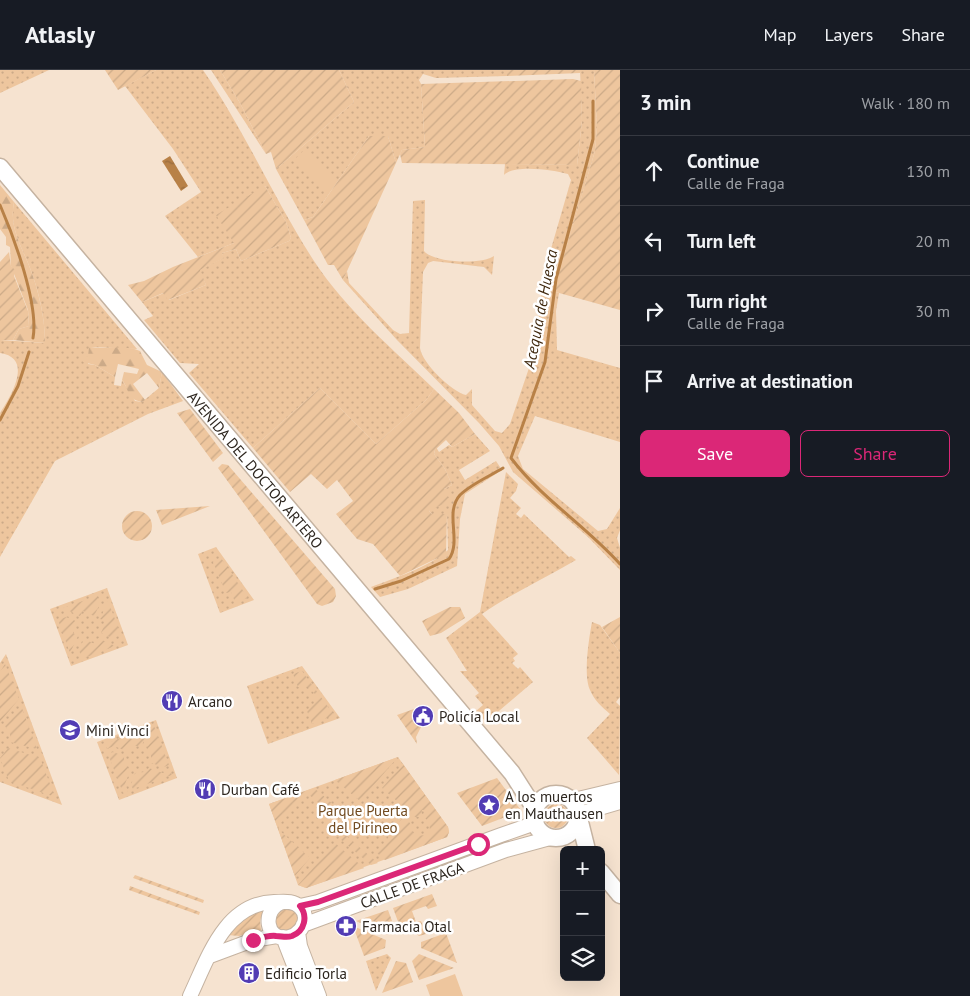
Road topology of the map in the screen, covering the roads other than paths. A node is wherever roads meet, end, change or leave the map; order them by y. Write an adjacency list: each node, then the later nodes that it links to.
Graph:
1 (0, 167): 2 (main road, AVENIDA DEL DOCTOR ARTERO)
2 (512, 773): 4 (main road, AVENIDA DEL DOCTOR ARTERO); 7 (main road, AVENIDA DEL DOCTOR ARTERO)
3 (620, 789): 5 (main road)
4 (550, 794): 5 (main road); 7 (main road)
5 (569, 798): 8 (main road)
6 (620, 802): 8 (main road)
7 (534, 815): 9 (main road); 15 (main road, CALLE DE FRAGA)
8 (579, 816): 9 (main road); 11 (main road)
9 (557, 838): 10 (main road); 16 (main road, CALLE DE FRAGA)
10 (574, 846)
11 (586, 846)
12 (605, 877): 13 (main road)
13 (620, 895)
14 (283, 902): 15 (main road); 17 (main road); 18 (main road)
15 (300, 906): 16 (main road)
16 (300, 929): 17 (main road); 21 (main road)
17 (280, 936): 18 (main road); 20 (main road)
18 (210, 956): 19 (main road)
19 (190, 996)
20 (306, 996)
21 (318, 996)

